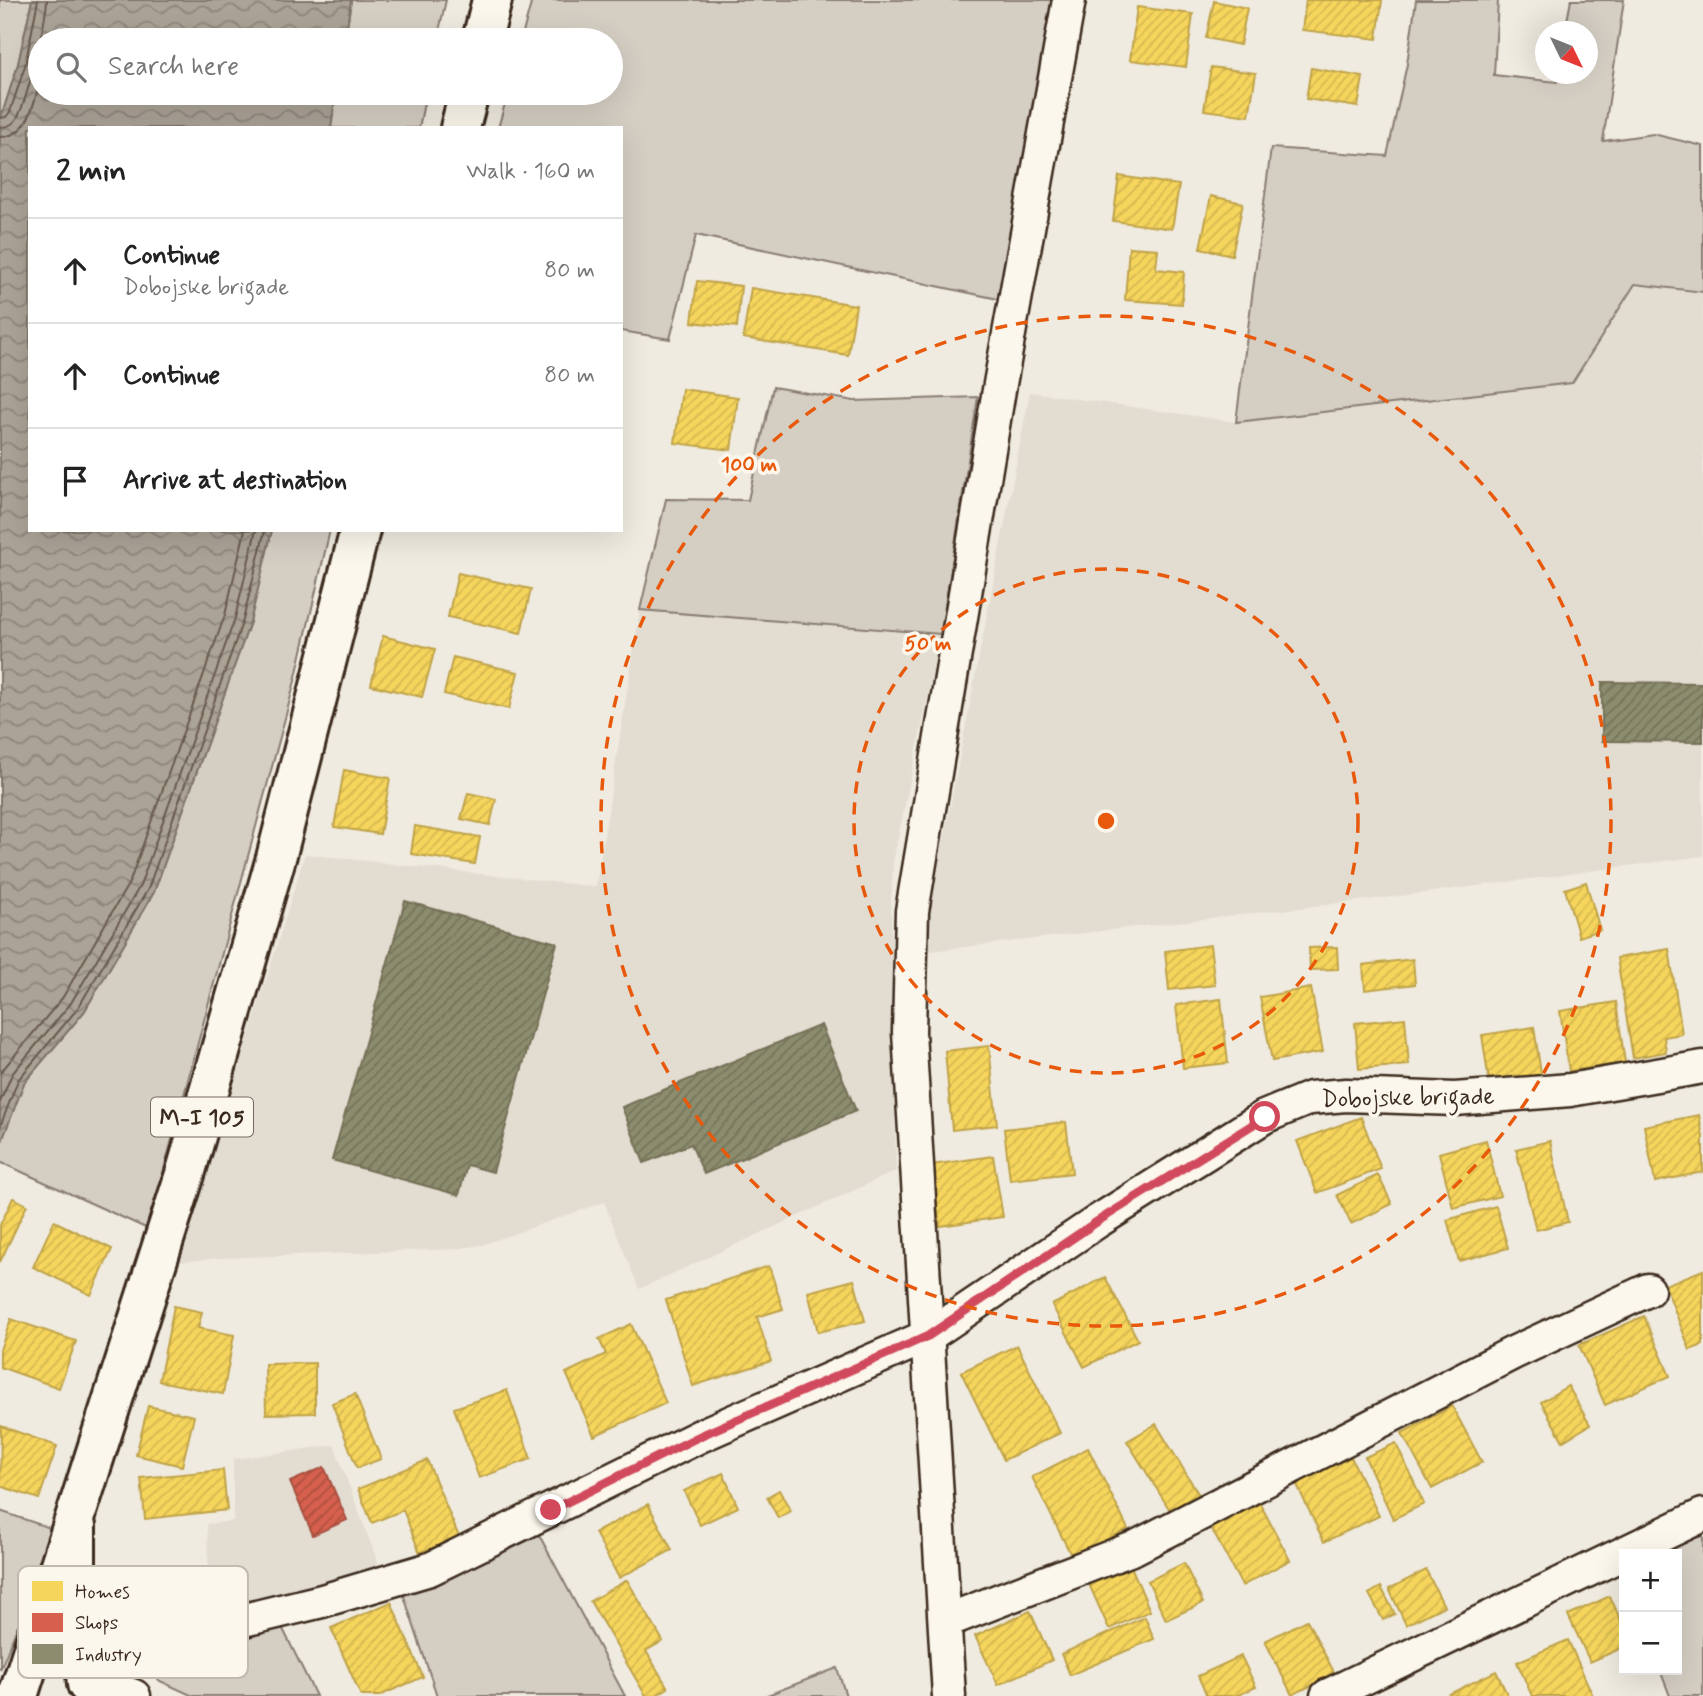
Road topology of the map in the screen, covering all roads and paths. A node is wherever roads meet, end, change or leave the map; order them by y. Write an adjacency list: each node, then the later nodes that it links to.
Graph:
1 (492, 0): 3 (main road)
2 (1069, 0): 9 (street)
3 (485, 28)
4 (466, 105): 5 (main road)
5 (461, 126)
6 (358, 532): 11 (main road, M-I 105)
7 (1703, 1067): 9 (street, Dobojske brigade)
8 (1648, 1290): 15 (street)
9 (928, 1336): 14 (street, Dobojske brigade); 15 (street)
10 (1703, 1515): 21 (street)
11 (76, 1516): 12 (main road, M-I 105); 13 (main road)
12 (60, 1566)
13 (76, 1566)
14 (248, 1619)
15 (946, 1621): 20 (street)
16 (24, 1678): 18 (main road, M-I 105)
17 (91, 1687): 19 (street)
18 (18, 1696)
19 (134, 1696)
20 (949, 1696)
21 (1327, 1696)

